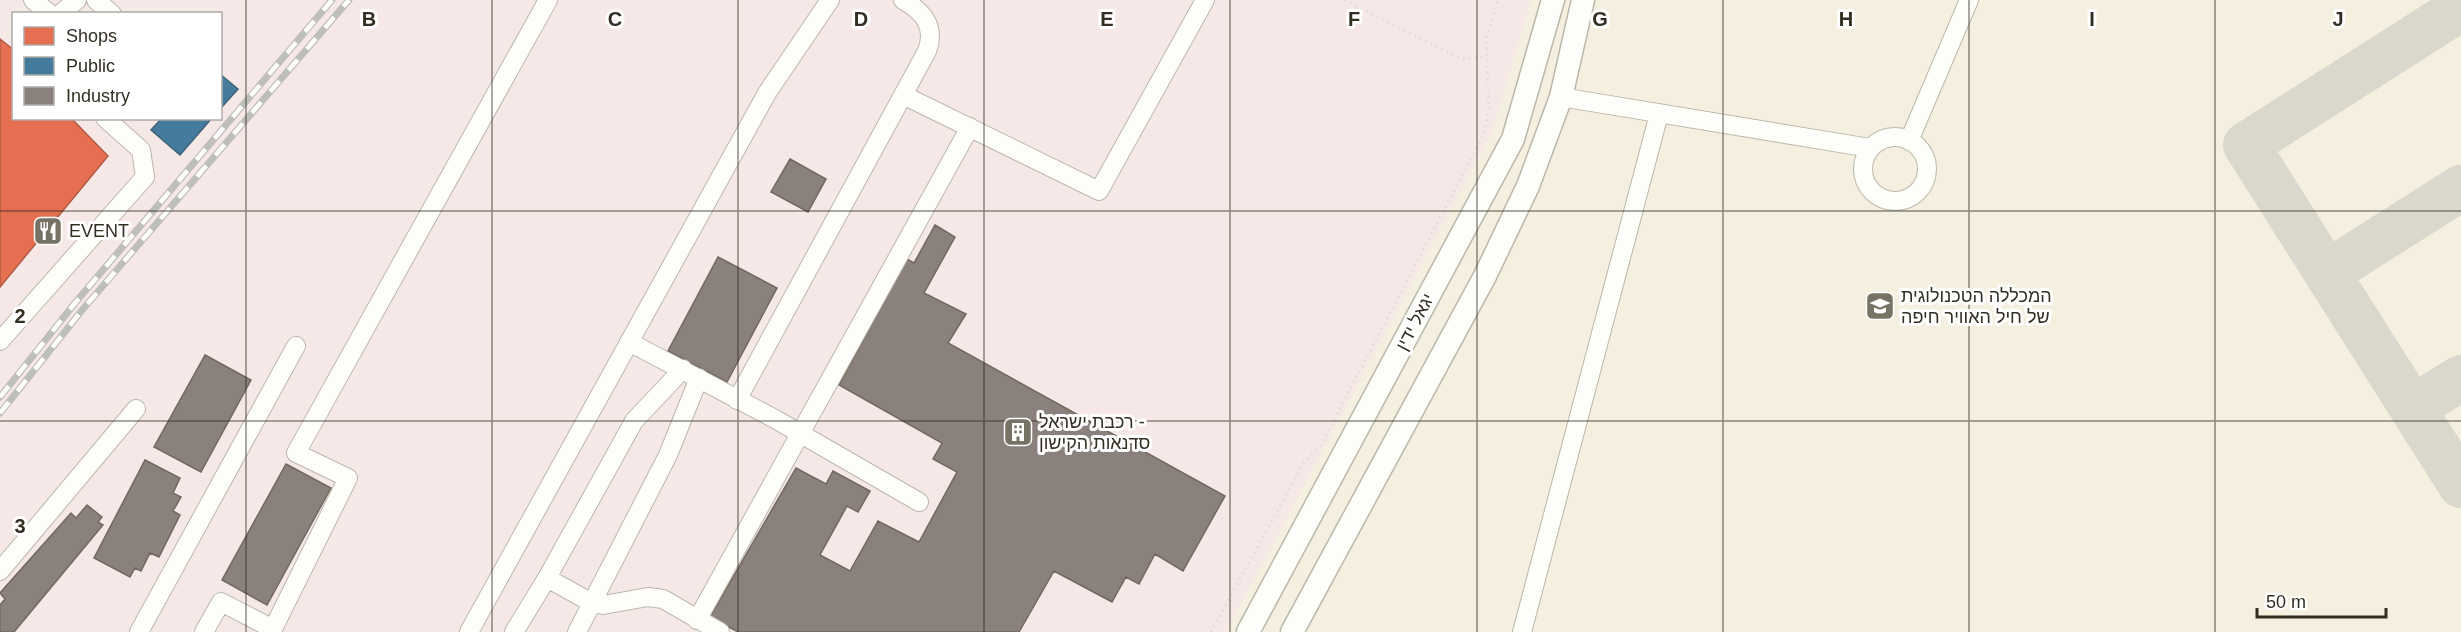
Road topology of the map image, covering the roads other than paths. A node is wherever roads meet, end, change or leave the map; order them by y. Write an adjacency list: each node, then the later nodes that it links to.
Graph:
1 (33, 0): 9 (street)
2 (548, 0): 30 (street)
3 (830, 0): 18 (street)
4 (903, 0): 10 (street)
5 (1205, 0): 14 (street)
6 (1553, 0): 35 (main road, יגאל ידין)
7 (1583, 0): 11 (main road)
8 (1969, 0): 15 (street)
9 (48, 12)
10 (903, 95): 14 (street); 21 (street)
11 (1561, 98): 12 (street); 36 (main road)
12 (1659, 114): 16 (street); 37 (street)
13 (107, 120): 17 (street)
14 (970, 127): 23 (street)
15 (1909, 141): 16 (street); 16 (street)
16 (1870, 148)
17 (0, 342)
18 (629, 342): 20 (street); 31 (street)
19 (296, 346): 29 (street)
20 (691, 374): 21 (street); 26 (street); 27 (street)
21 (737, 400): 23 (street)
22 (136, 409): 25 (street)
23 (802, 435): 24 (street); 28 (street)
24 (919, 502)
25 (0, 571)
26 (547, 578): 27 (street); 32 (street)
27 (592, 603): 28 (street); 33 (street)
28 (697, 620): 34 (street)
29 (139, 632)
30 (204, 632)
31 (469, 632)
32 (514, 632)
33 (577, 632)
34 (720, 632)
35 (1248, 632)
36 (1292, 632)
37 (1522, 632)

